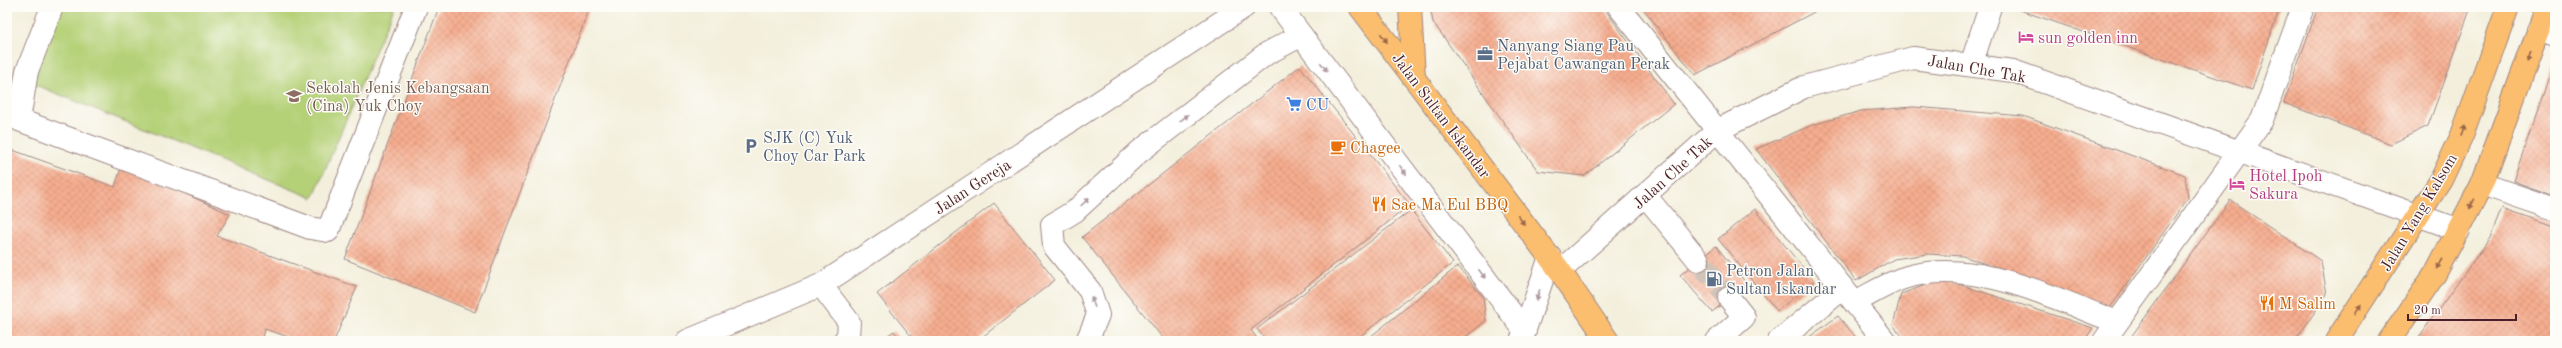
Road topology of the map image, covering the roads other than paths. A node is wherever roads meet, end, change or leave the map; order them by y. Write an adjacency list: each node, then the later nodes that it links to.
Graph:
1 (52, 7): 2 (street)
2 (416, 7)
3 (1244, 7): 25 (street, Jalan Gereja)
4 (1280, 7): 13 (street)
5 (1360, 7): 15 (main road, Jalan Sultan Iskandar, one-way to 15)
6 (1410, 7): 15 (main road)
7 (1619, 7): 16 (street)
8 (1990, 7): 14 (street)
9 (2303, 7): 17 (street)
10 (2508, 7): 21 (main road, Jalan Yang Kalsom, one-way to 10)
11 (2547, 7): 12 (main road)
12 (2547, 33): 18 (main road, one-way to 18)
13 (1300, 36): 29 (street, one-way to 29); 30 (street, one-way to 13)
14 (1971, 65): 16 (street, Jalan Che Tak); 17 (street, Jalan Che Tak)
15 (1414, 78): 24 (main road, Jalan Sultan Iskandar, one-way to 24)
16 (1718, 130): 19 (street, Jalan Che Tak); 26 (street)
17 (2242, 151): 21 (street, Jalan Che Tak); 28 (street)
18 (2482, 184): 20 (street); 22 (main road, one-way to 22)
19 (1645, 196): 23 (street); 24 (street, Jalan Che Tak)
20 (2555, 209)
21 (2420, 216): 22 (street, Jalan Che Tak); 38 (main road, Jalan Yang Kalsom, one-way to 21)
22 (2459, 230): 39 (main road, one-way to 39)
23 (1698, 260)
24 (1555, 264): 29 (street, one-way to 29); 33 (main road, Jalan Sultan Iskandar)
25 (821, 285): 31 (street, Jalan Gereja); 32 (street)
26 (1849, 295): 28 (street); 35 (street); 36 (street)
27 (1728, 298): 34 (street)
28 (2117, 322): 37 (street)
29 (1523, 336)
30 (1088, 340)
31 (687, 341)
32 (844, 341)
33 (1608, 341)
34 (1717, 341)
35 (1779, 341)
36 (1885, 341)
37 (2104, 341)
38 (2336, 341)
39 (2390, 341)

